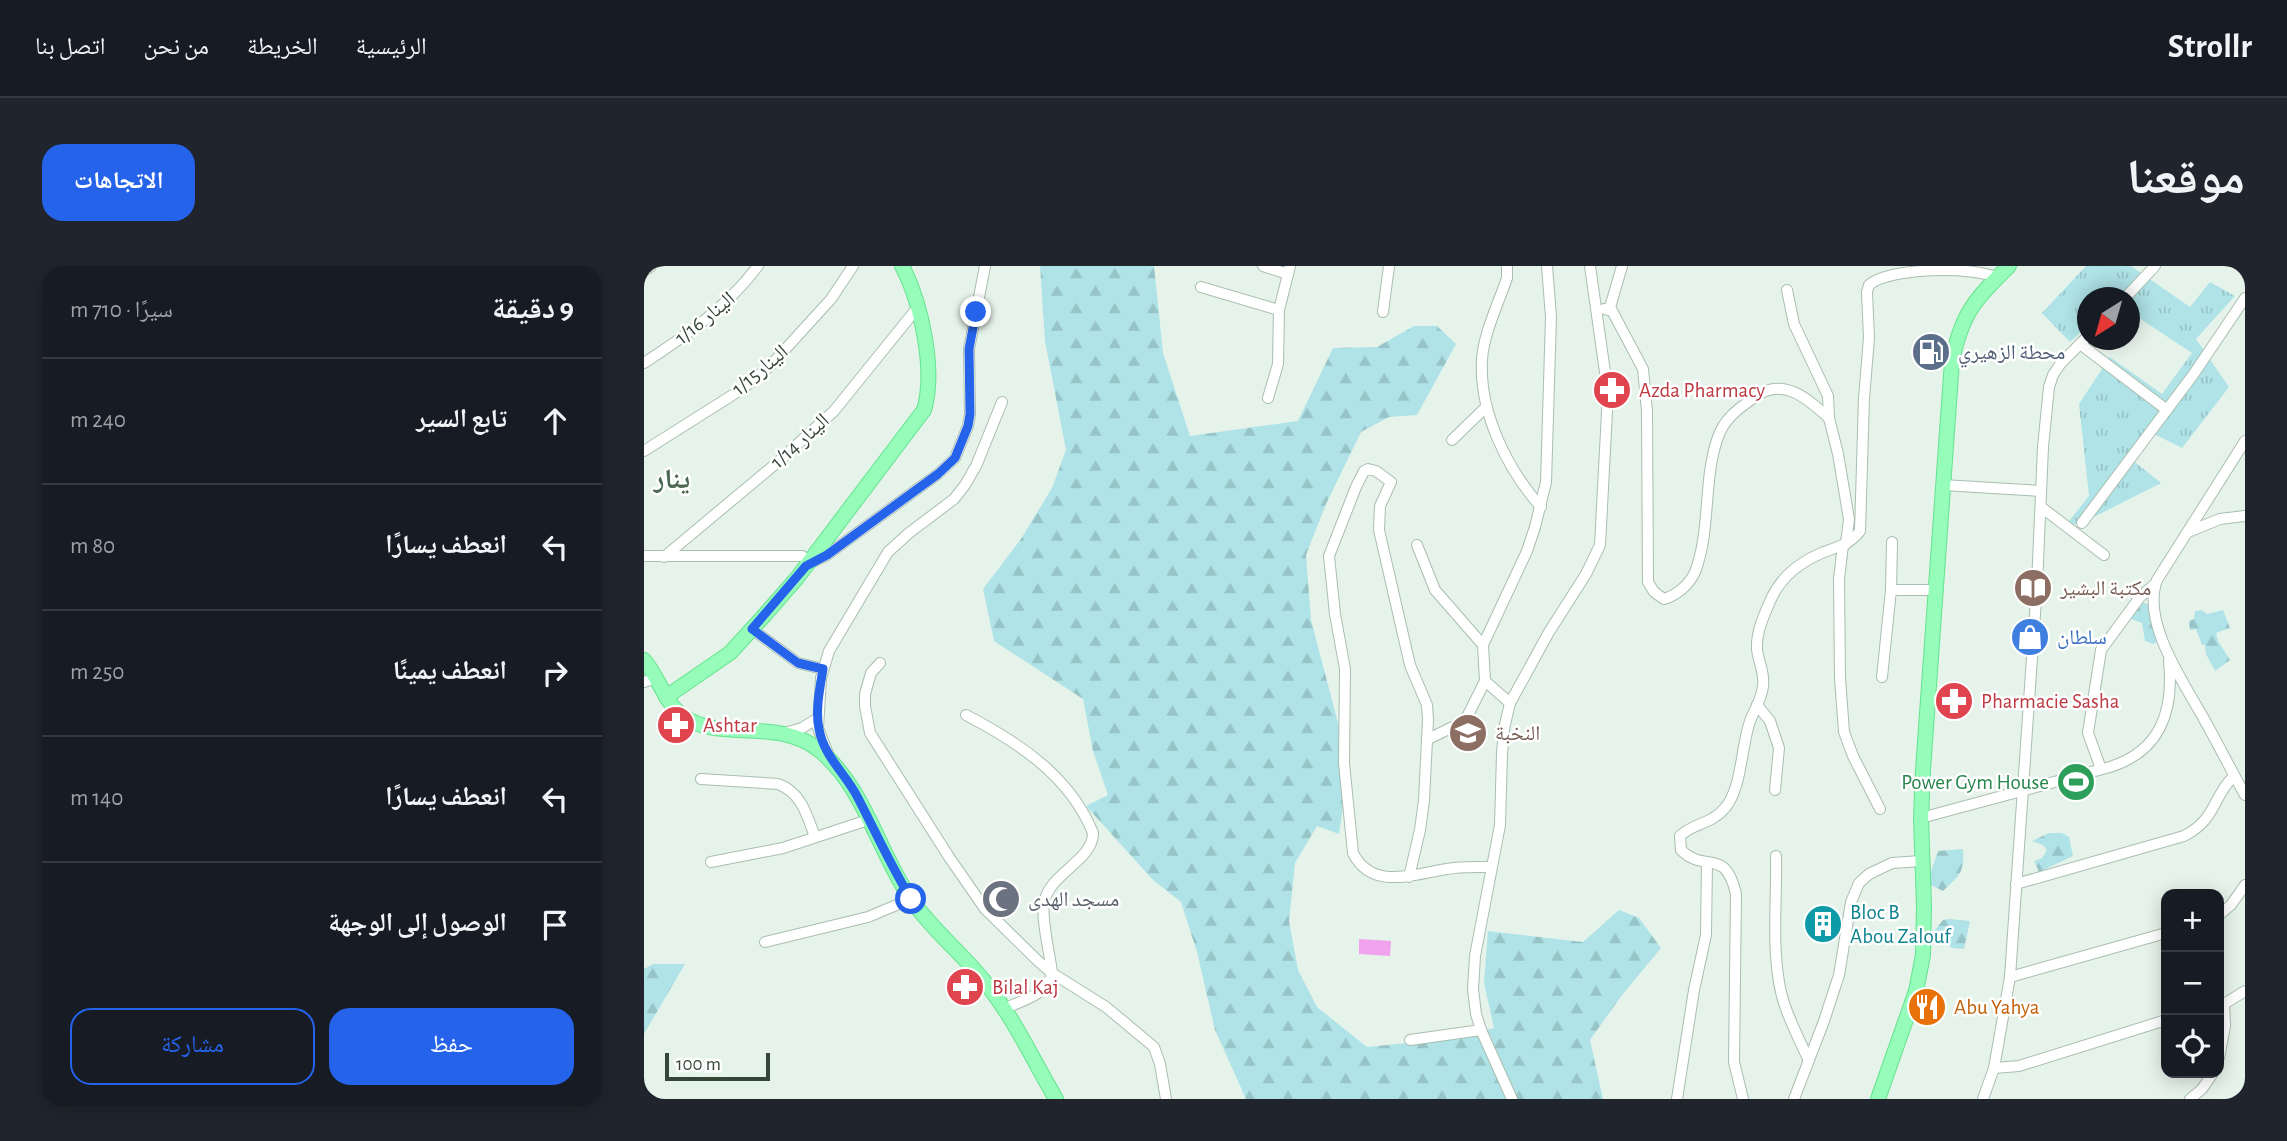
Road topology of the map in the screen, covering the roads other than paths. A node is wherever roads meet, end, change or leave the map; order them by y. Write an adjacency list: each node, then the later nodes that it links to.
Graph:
1 (651, 266): 15 (street)
2 (758, 266): 28 (street, الينار 1/16)
3 (853, 266): 36 (street, الينار1/15)
4 (902, 266): 22 (main road)
5 (985, 266): 50 (street)
6 (1263, 266): 14 (street)
7 (1389, 266): 25 (street)
8 (1507, 266): 31 (street)
9 (1546, 266): 39 (street)
10 (1590, 266): 21 (street)
11 (1622, 266): 23 (street)
12 (2009, 266): 16 (main road)
13 (2155, 266): 18 (street)
14 (1289, 270): 24 (street)
15 (644, 271)
16 (1997, 278): 37 (main road); 46 (street)
17 (1201, 287): 24 (street)
18 (2135, 287)
19 (1787, 290): 33 (street)
20 (2245, 298): 32 (street)
21 (1595, 306): 23 (street); 66 (street)
22 (918, 307): 49 (street, الينار 1/14); 50 (main road)
23 (1610, 307): 33 (street)
24 (1279, 310): 29 (street)
25 (1383, 312)
26 (2077, 347): 38 (street)
27 (2096, 350): 32 (street)
28 (644, 363)
29 (1268, 398)
30 (1002, 402): 59 (street)
31 (1486, 407): 34 (street); 39 (street)
32 (2167, 410): 42 (street)
33 (1829, 418): 46 (street)
34 (1452, 440)
35 (2245, 440): 43 (street)
36 (644, 451)
37 (1944, 485): 38 (street); 53 (main road)
38 (2041, 491): 40 (street)
39 (1541, 507): 55 (street)
40 (2041, 507): 47 (street); 77 (street)
41 (2245, 516): 43 (street)
42 (2082, 523)
43 (2188, 532): 51 (street)
44 (1892, 542): 52 (street)
45 (1417, 545): 55 (street)
46 (1844, 545): 67 (street); 79 (street)
47 (2104, 555)
48 (644, 556): 49 (street)
49 (664, 557): 50 (street)
50 (807, 563): 54 (main road)
51 (2155, 584): 56 (street); 73 (street)
52 (1891, 590): 53 (street); 60 (street)
53 (1935, 590): 80 (main road)
54 (752, 629): 59 (street); 64 (main road)
55 (1483, 645): 62 (street)
56 (2169, 655): 63 (street); 65 (street)
57 (644, 660): 61 (main road)
58 (880, 663): 95 (street)
59 (823, 669): 69 (street)
60 (1882, 677)
61 (650, 680): 64 (main road)
62 (1485, 681): 66 (street); 71 (street)
63 (2188, 690): 65 (street); 74 (street)
64 (666, 697): 70 (main road)
65 (2169, 700): 73 (street)
66 (1510, 703): 87 (street)
67 (1757, 705): 76 (street); 86 (street)
68 (966, 715): 95 (street)
69 (818, 718): 70 (street); 72 (street)
70 (785, 733): 72 (main road)
71 (1428, 739): 88 (street); 88 (street)
72 (830, 759): 81 (main road)
73 (2101, 769): 77 (street)
74 (2234, 776): 78 (street); 89 (street)
75 (701, 779): 82 (street)
76 (1775, 790)
77 (2023, 790): 80 (street); 89 (street)
78 (2245, 795)
79 (1880, 809)
80 (1921, 818): 84 (main road)
81 (868, 820): 82 (street); 91 (main road)
82 (814, 837): 85 (street)
83 (1776, 856): 103 (street)
84 (1922, 861): 103 (street); 112 (main road)
85 (712, 862)
86 (1707, 862): 109 (street); 110 (street)
87 (1491, 867): 88 (street); 101 (street)
88 (1409, 877)
89 (2016, 884): 96 (street)
90 (2245, 886): 92 (street)
91 (911, 899): 94 (street); 99 (main road)
92 (2224, 911)
93 (2161, 934): 96 (street)
94 (765, 942)
95 (1052, 973): 99 (street); 107 (street)
96 (2010, 977): 104 (street)
97 (2245, 991): 98 (street)
98 (2224, 1004)
99 (1003, 1009): 106 (main road)
100 (2161, 1022): 104 (street)
101 (1481, 1030): 102 (street); 108 (street)
102 (1410, 1040)
103 (1808, 1059): 111 (street)
104 (1994, 1068): 113 (street)
105 (2209, 1078): 114 (street)
106 (1056, 1099)
107 (1166, 1099)
108 (1512, 1099)
109 (1677, 1099)
110 (1743, 1099)
111 (1794, 1099)
112 (1878, 1099)
113 (1983, 1099)
114 (2190, 1099)

